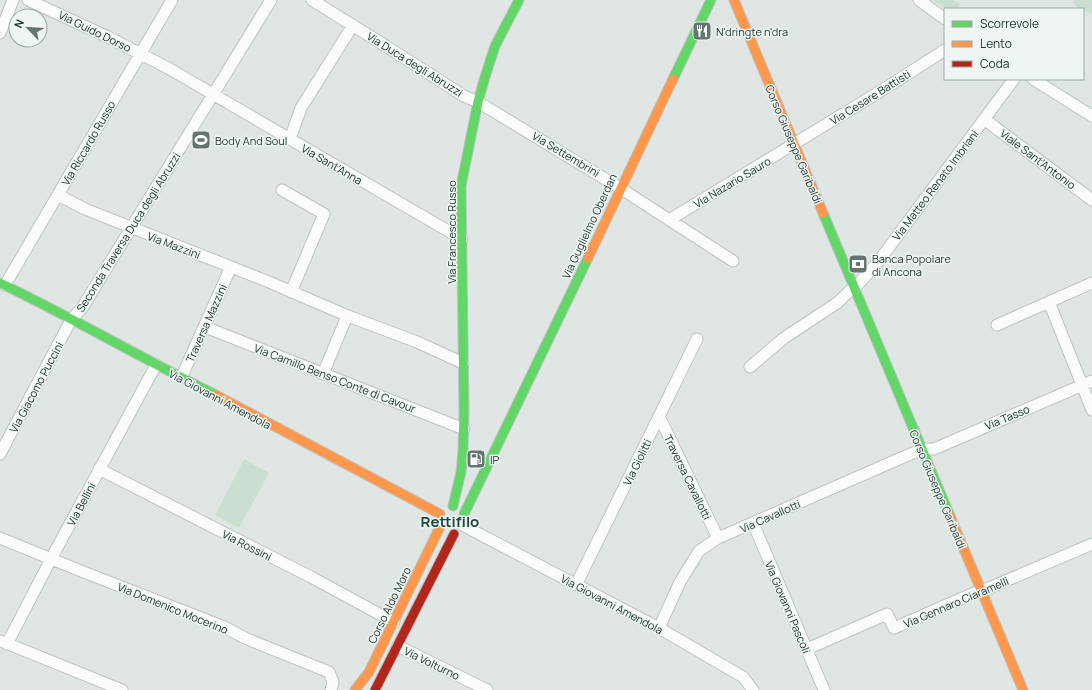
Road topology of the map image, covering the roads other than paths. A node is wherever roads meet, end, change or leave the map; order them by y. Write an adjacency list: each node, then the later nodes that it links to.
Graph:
1 (13, 0): 12 (street)
2 (28, 0): 14 (street, Via Guido Dorso)
3 (172, 0): 14 (street, Via Riccardo Russo)
4 (271, 0): 17 (street, Seconda Traversa Duca degli Abruzzi)
5 (312, 0): 11 (street, Via Duca degli Abruzzi)
6 (519, 0): 18 (street, Via Francesco Russo)
7 (711, 0): 23 (street, Via Guglielmo Oberdan)
8 (734, 0): 22 (street, Corso Giuseppe Garibaldi)
9 (919, 0): 10 (street)
10 (944, 18)
11 (353, 25): 18 (street, Via Duca degli Abruzzi); 21 (street)
12 (0, 33)
13 (944, 51): 22 (street, Via Cesare Battisti)
14 (140, 53): 17 (street, Via Sant'Anna); 25 (street, Via Riccardo Russo)
15 (1013, 80): 20 (street, Via Matteo Renato Imbriani)
16 (1035, 80): 19 (street)
17 (212, 94): 21 (street, Via Sant'Anna); 28 (street, Seconda Traversa Duca degli Abruzzi)
18 (478, 102): 23 (street, Via Settembrini); 29 (street, Via Francesco Russo)
19 (1092, 116)
20 (984, 119): 26 (street, Viale Sant'Antonio); 34 (street, Via Matteo Renato Imbriani)
21 (290, 139): 29 (street, Via Sant'Anna)
22 (795, 144): 27 (street, Via Nazario Sauro); 34 (street, Corso Giuseppe Garibaldi)
23 (620, 188): 27 (street, Via Settembrini); 54 (street, Via Guglielmo Oberdan)
24 (282, 190): 35 (street)
25 (58, 195): 28 (street, Via Mazzini); 33 (street, Via Riccardo Russo)
26 (1092, 200)
27 (670, 220): 30 (street, Via Settembrini)
28 (130, 227): 31 (street, Via Mazzini); 38 (street, Seconda Traversa Duca degli Abruzzi)
29 (462, 239): 42 (street, Via Francesco Russo)
30 (733, 261)
31 (231, 267): 35 (street, Via Mazzini); 40 (street, Traversa Mazzini)
32 (1092, 283): 36 (street)
33 (3, 284): 38 (street, Via Giovanni Amendola)
34 (854, 289): 44 (street); 51 (street, Corso Giuseppe Garibaldi)
35 (291, 292): 37 (street, Via Mazzini)
36 (1049, 302): 39 (street); 47 (street)
37 (347, 316): 42 (street, Via Mazzini); 45 (street)
38 (71, 320): 43 (street, Via Giovanni Amendola); 52 (street, Via Giacomo Puccini)
39 (997, 324)
40 (205, 327): 45 (street, Via Camillo Benso Conte di Cavour); 46 (street, Traversa Mazzini)
41 (697, 339): 49 (street, Via Giolitti)
42 (463, 363): 50 (street, Via Francesco Russo)
43 (156, 365): 46 (street, Via Giovanni Amendola); 53 (street, Via Bellini)
44 (750, 367)
45 (323, 374): 50 (street, Via Camillo Benso Conte di Cavour)
46 (181, 378): 56 (street, Via Giovanni Amendola)
47 (1087, 383): 48 (street); 51 (street, Via Tasso)
48 (1092, 410)
49 (659, 416): 63 (street, Traversa Cavallotti); 66 (street, Via Giolitti)
50 (464, 429): 54 (street, Via Francesco Russo)
51 (922, 449): 58 (street, Via Cavallotti); 67 (street, Corso Giuseppe Garibaldi)
52 (0, 454)
53 (99, 469): 65 (street, Via Bellini); 68 (street, Via Rossini)
54 (472, 474): 55 (street); 57 (street)
55 (453, 506): 56 (street); 57 (street)
56 (440, 514): 60 (street)
57 (464, 514): 59 (street)
58 (752, 523): 63 (street, Via Cavallotti); 72 (street, Via Giovanni Pascoli)
59 (464, 526): 61 (street); 66 (street, Via Giovanni Amendola)
60 (440, 527): 61 (street); 68 (street, Corso Aldo Moro)
61 (454, 534): 71 (street)
62 (0, 538): 65 (street, Via Domenico Mocerino)
63 (718, 538): 69 (street, Via Cavallotti)
64 (1092, 544): 67 (street, Via Gennaro Ciaramelli)
65 (51, 559): 70 (street, Via Bellini); 75 (street, Via Domenico Mocerino)
66 (576, 585): 69 (street, Via Giovanni Amendola)
67 (981, 590): 72 (street, Via Gennaro Ciaramelli); 80 (street, Corso Giuseppe Garibaldi)
68 (394, 622): 76 (street, Corso Aldo Moro)
69 (659, 628): 78 (street, Via Giovanni Amendola)
70 (4, 643): 74 (street)
71 (398, 646): 73 (street); 77 (street, Via Volturno)
72 (807, 649): 79 (street, Via Giovanni Pascoli)
73 (378, 688)
74 (122, 690)
75 (331, 690)
76 (355, 690)
77 (487, 690)
78 (753, 690)
79 (824, 690)
80 (1023, 690)

